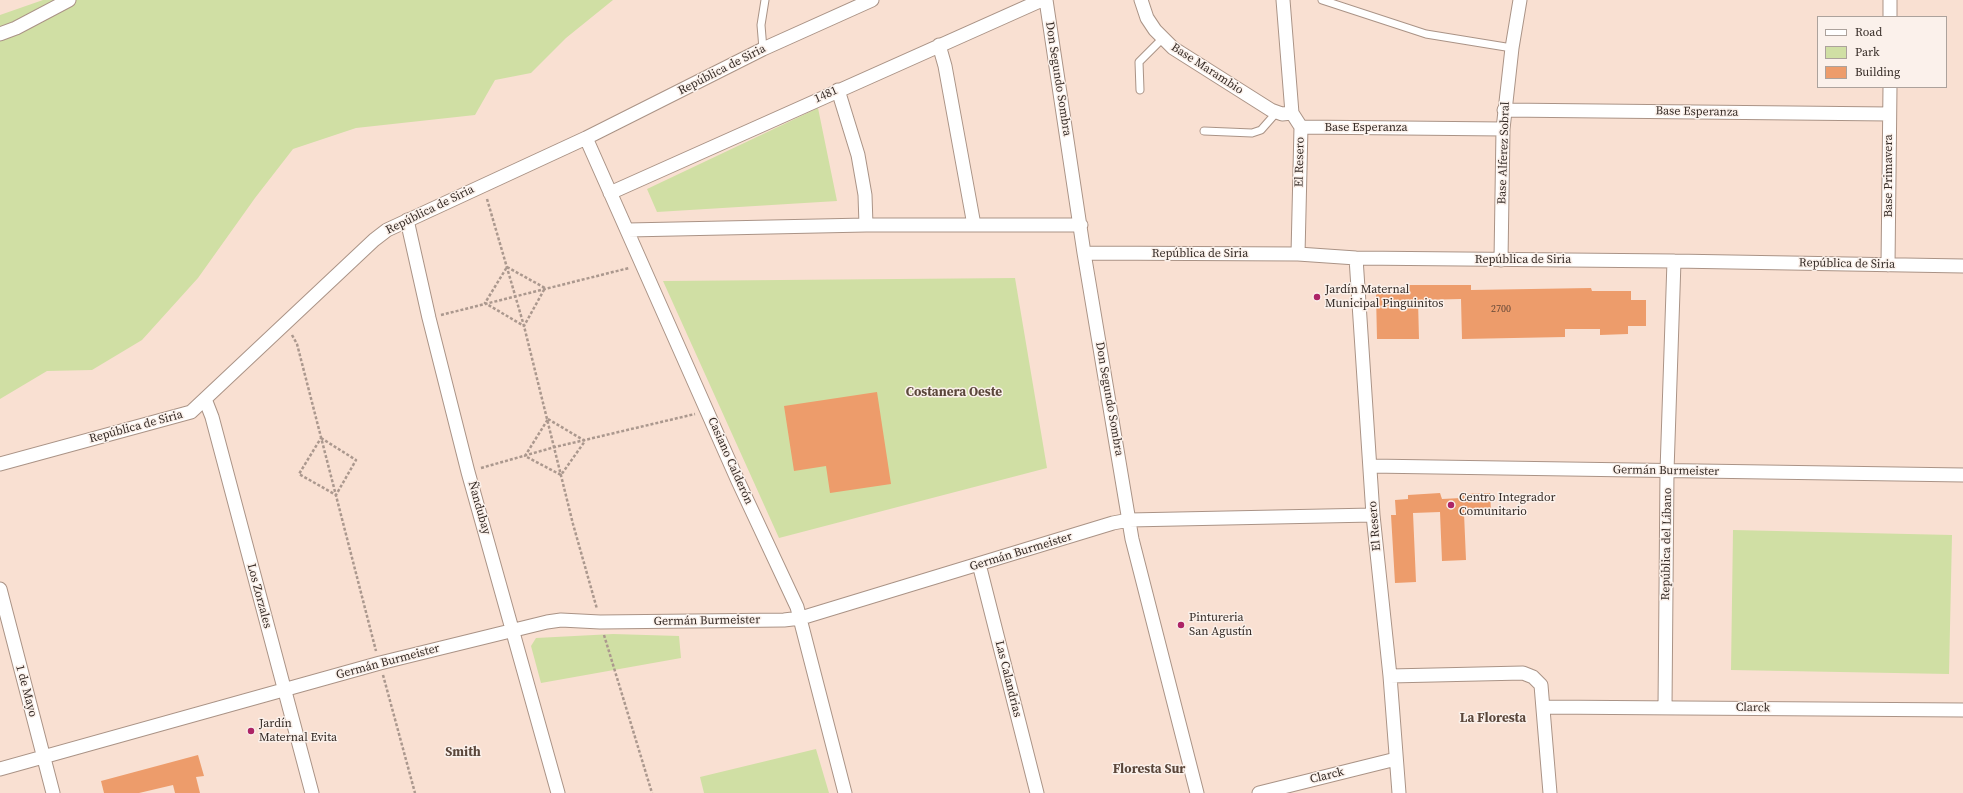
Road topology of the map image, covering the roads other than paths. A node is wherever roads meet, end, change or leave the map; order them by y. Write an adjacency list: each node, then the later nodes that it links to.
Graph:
1 (69, 0): 12 (street)
2 (765, 0): 16 (lane)
3 (872, 0): 16 (street, República de Siria)
4 (1042, 0): 14 (street, 1481)
5 (1046, 0): 32 (street, Don Segundo Sombra)
6 (1141, 0): 13 (street, Base Marambio)
7 (1283, 0): 22 (street, El Resero)
8 (1322, 0): 15 (lane)
9 (1520, 0): 15 (street, Base Alferez Sobral)
10 (1890, 0): 11 (street)
11 (1890, 16)
12 (0, 34)
13 (1162, 39): 19 (lane); 21 (street, Base Marambio)
14 (939, 45): 18 (street, 1481); 31 (street)
15 (1512, 48): 20 (street, Base Alferez Sobral)
16 (763, 49): 27 (street, República de Siria)
17 (1890, 88): 23 (street, Base Primavera)
18 (838, 90): 28 (street, 1481); 30 (street)
19 (1140, 90)
20 (1504, 110): 23 (street, Base Esperanza); 25 (street, Base Alferez Sobral)
21 (1276, 113): 22 (street); 26 (lane)
22 (1292, 113): 24 (street, El Resero)
23 (1889, 114): 39 (street, Base Primavera)
24 (1301, 128): 25 (street, Base Esperanza); 35 (street, El Resero)
25 (1503, 129): 37 (street, Base Alferez Sobral)
26 (1204, 131)
27 (586, 138): 28 (street, Casiano Calderón); 29 (street, República de Siria)
28 (610, 193): 33 (street, Casiano Calderón)
29 (407, 220): 41 (street, República de Siria); 51 (street, Ñandubay)
30 (866, 225): 31 (street); 33 (street)
31 (974, 225): 32 (street)
32 (1081, 225): 34 (street, Don Segundo Sombra)
33 (628, 230): 50 (street, Casiano Calderón)
34 (1084, 253): 35 (street, República de Siria); 47 (street, Don Segundo Sombra)
35 (1298, 254): 36 (street, República de Siria)
36 (1356, 258): 37 (street, República de Siria); 43 (street, El Resero)
37 (1500, 260): 38 (street, República de Siria)
38 (1674, 261): 39 (street, República de Siria); 44 (street, República del Líbano)
39 (1888, 265): 40 (street, República de Siria)
40 (1963, 266)
41 (205, 399): 42 (street, República de Siria); 53 (street, Los Zorzales)
42 (0, 464)
43 (1370, 466): 44 (street, Germán Burmeister); 46 (street, El Resero)
44 (1668, 471): 45 (street, Germán Burmeister); 54 (street, República del Líbano)
45 (1963, 475)
46 (1373, 515): 47 (street, Germán Burmeister); 52 (street, El Resero)
47 (1129, 520): 48 (street, Germán Burmeister); 65 (street, Don Segundo Sombra)
48 (979, 564): 50 (street, Germán Burmeister); 64 (street, Las Calandrias)
49 (0, 589): 57 (street, 1 de Mayo)
50 (801, 618): 51 (street, Germán Burmeister); 63 (street, Casiano Calderón)
51 (514, 629): 53 (street, Germán Burmeister); 62 (street, Ñandubay)
52 (1390, 676): 55 (street); 58 (street, El Resero)
53 (284, 690): 57 (street, Germán Burmeister); 61 (street, Los Zorzales)
54 (1665, 706): 55 (street, Clarck); 56 (street, Clarck)
55 (1543, 707): 68 (street)
56 (1963, 710)
57 (44, 757): 59 (street, Germán Burmeister); 60 (street, 1 de Mayo)
58 (1396, 759): 66 (street, Clarck); 67 (street, El Resero)
59 (0, 769)
60 (53, 793)
61 (312, 793)
62 (558, 793)
63 (845, 793)
64 (1037, 793)
65 (1197, 793)
66 (1259, 793)
67 (1399, 793)
68 (1550, 793)

